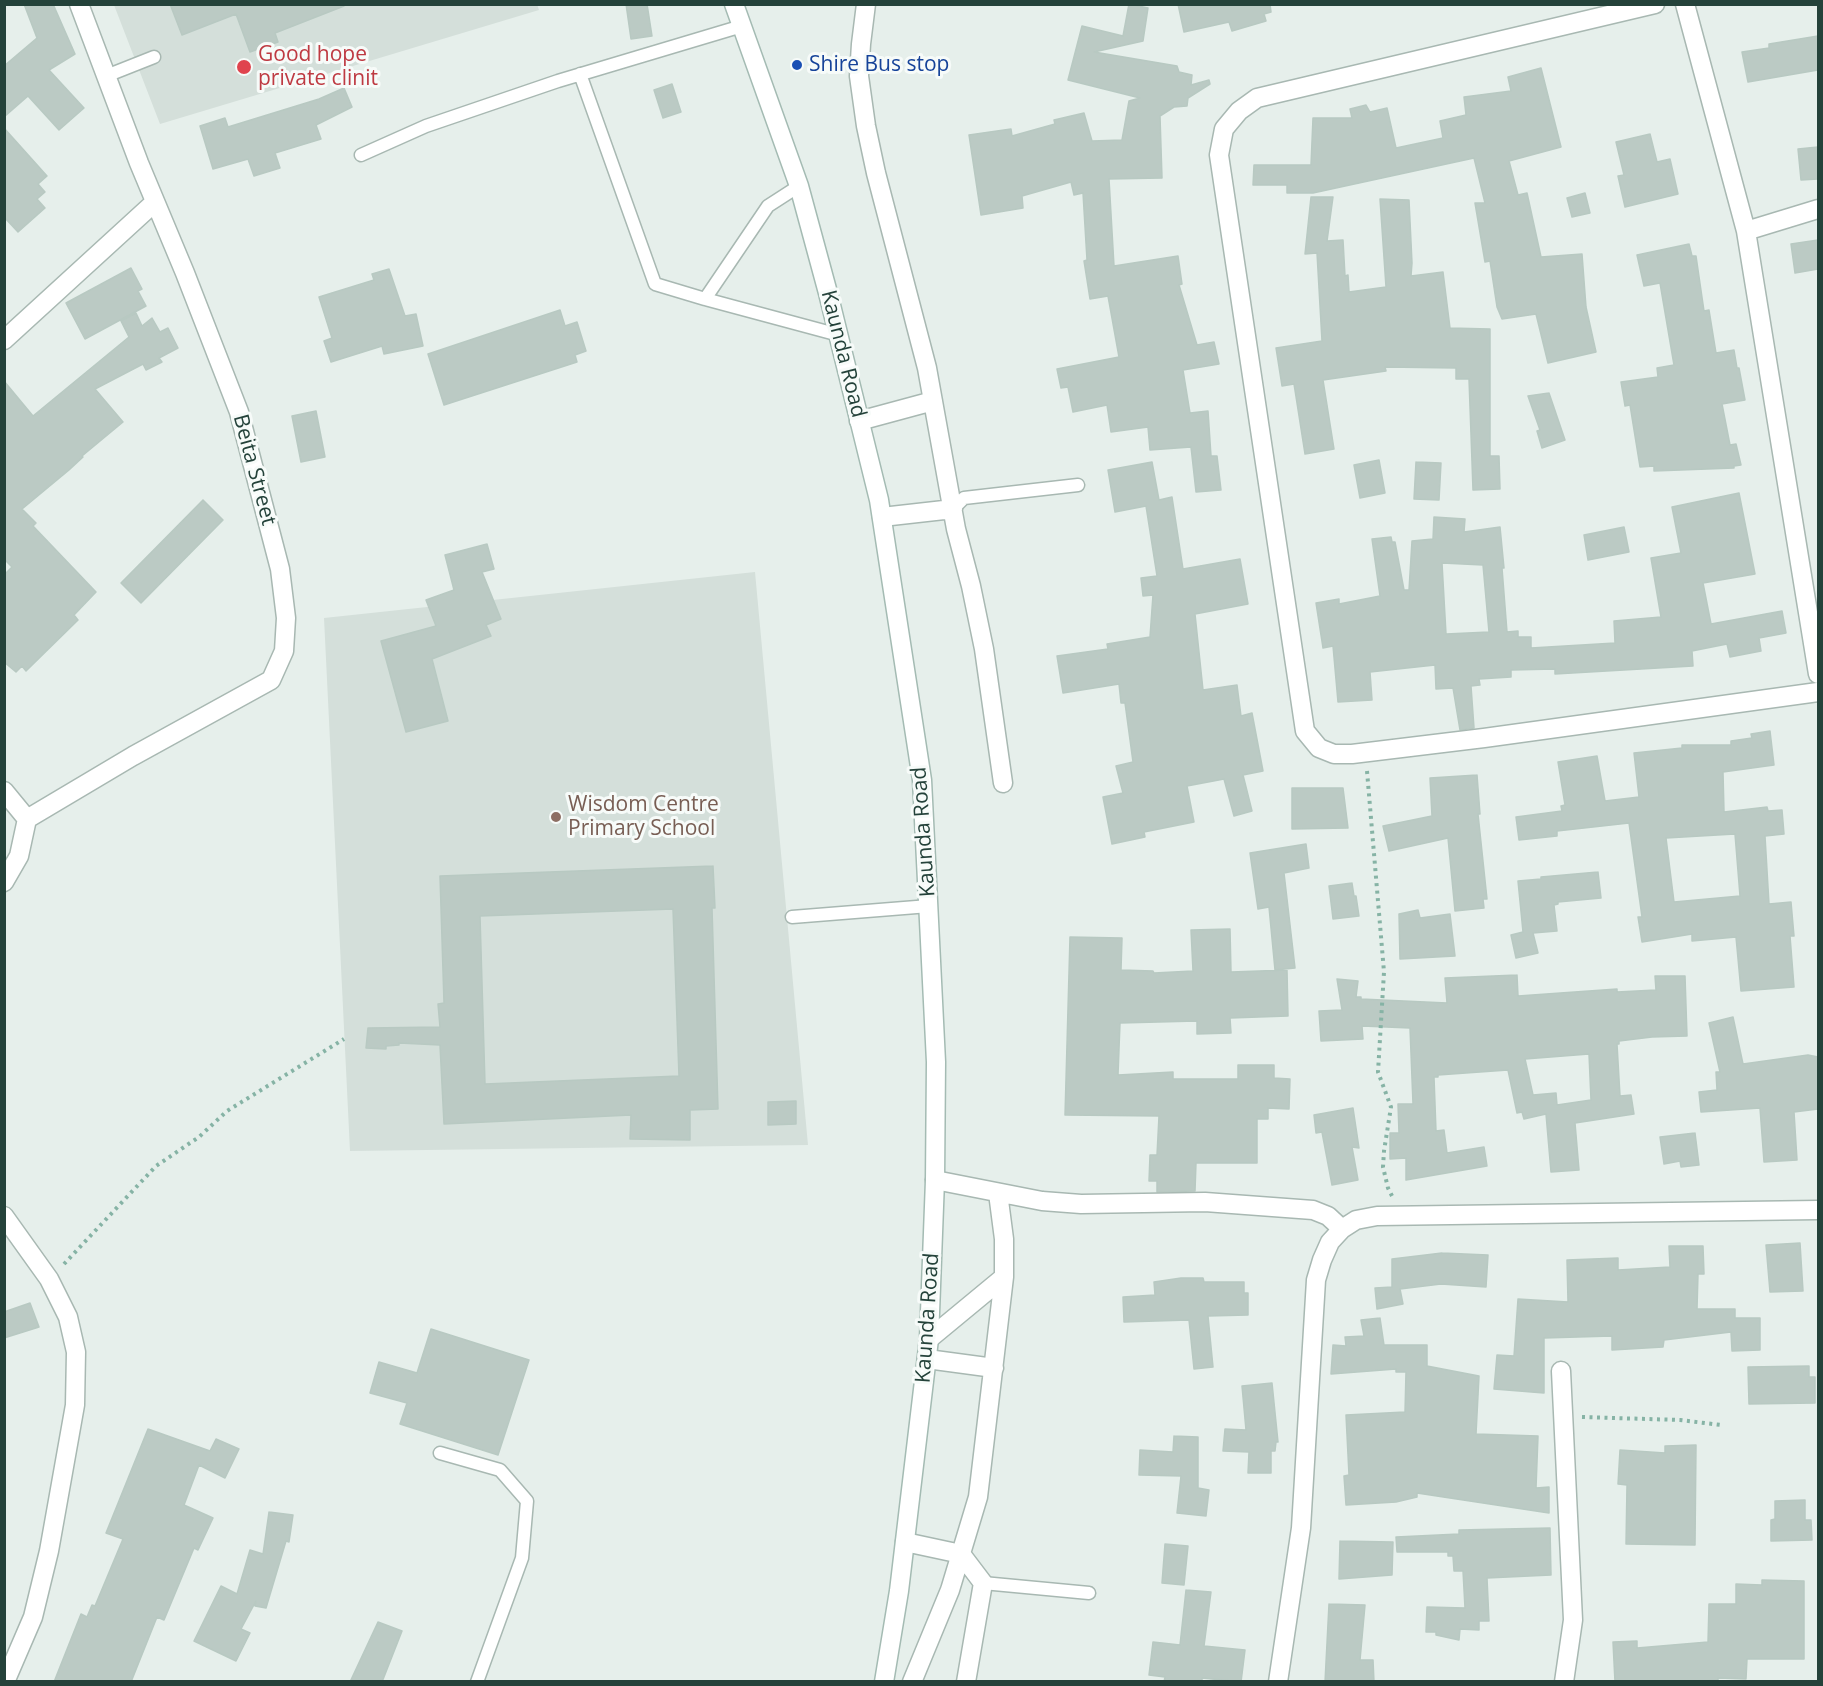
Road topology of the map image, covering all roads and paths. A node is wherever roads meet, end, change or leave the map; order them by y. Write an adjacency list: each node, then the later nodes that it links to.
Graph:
1 (79, 4): 9 (street, Beita Street)
2 (734, 4): 6 (street, Kaunda Road)
3 (866, 4): 18 (street)
4 (1655, 4): 25 (street)
5 (1685, 4): 14 (street)
6 (741, 26): 8 (lane); 11 (street, Kaunda Road)
7 (154, 57): 9 (lane)
8 (580, 74): 10 (lane); 15 (lane)
9 (106, 76): 12 (street, Beita Street)
10 (361, 155)
11 (799, 186): 15 (lane); 16 (street, Kaunda Road)
12 (155, 202): 17 (street); 28 (street, Beita Street)
13 (1818, 209): 14 (street)
14 (1746, 231): 23 (street)
15 (705, 299): 16 (lane)
16 (838, 336): 19 (street, Kaunda Road)
17 (4, 339)
18 (933, 401): 19 (street); 21 (street)
19 (859, 421): 22 (street, Kaunda Road)
20 (1078, 485): 21 (lane)
21 (953, 509): 22 (street); 26 (street)
22 (882, 517): 30 (street, Kaunda Road)
23 (1818, 674)
24 (1818, 692): 25 (street)
25 (1365, 752): 37 (path)
26 (1003, 783)
27 (4, 791): 28 (street)
28 (27, 819): 29 (street)
29 (4, 882)
30 (929, 906): 31 (lane); 33 (street, Kaunda Road)
31 (792, 917)
32 (344, 1039): 40 (path)
33 (935, 1179): 34 (street); 41 (street, Kaunda Road)
34 (998, 1193): 38 (street); 39 (street)
35 (1818, 1210): 37 (street)
36 (4, 1216): 40 (street)
37 (1401, 1216): 38 (street)
38 (1342, 1229): 57 (street)
39 (1004, 1277): 41 (street); 43 (street)
40 (49, 1279): 52 (street)
41 (929, 1339): 42 (street, Kaunda Road)
42 (927, 1359): 43 (street); 48 (street, Kaunda Road)
43 (994, 1368): 49 (street)
44 (1561, 1371): 45 (street)
45 (1563, 1417): 46 (path); 58 (street)
46 (1720, 1425)
47 (440, 1453): 53 (lane)
48 (905, 1542): 49 (street); 54 (street, Kaunda Road)
49 (961, 1554): 50 (street); 55 (street)
50 (983, 1583): 51 (lane); 56 (street)
51 (1089, 1593)
52 (5, 1682)
53 (477, 1682)
54 (884, 1682)
55 (912, 1682)
56 (966, 1682)
57 (1278, 1682)
58 (1564, 1682)

